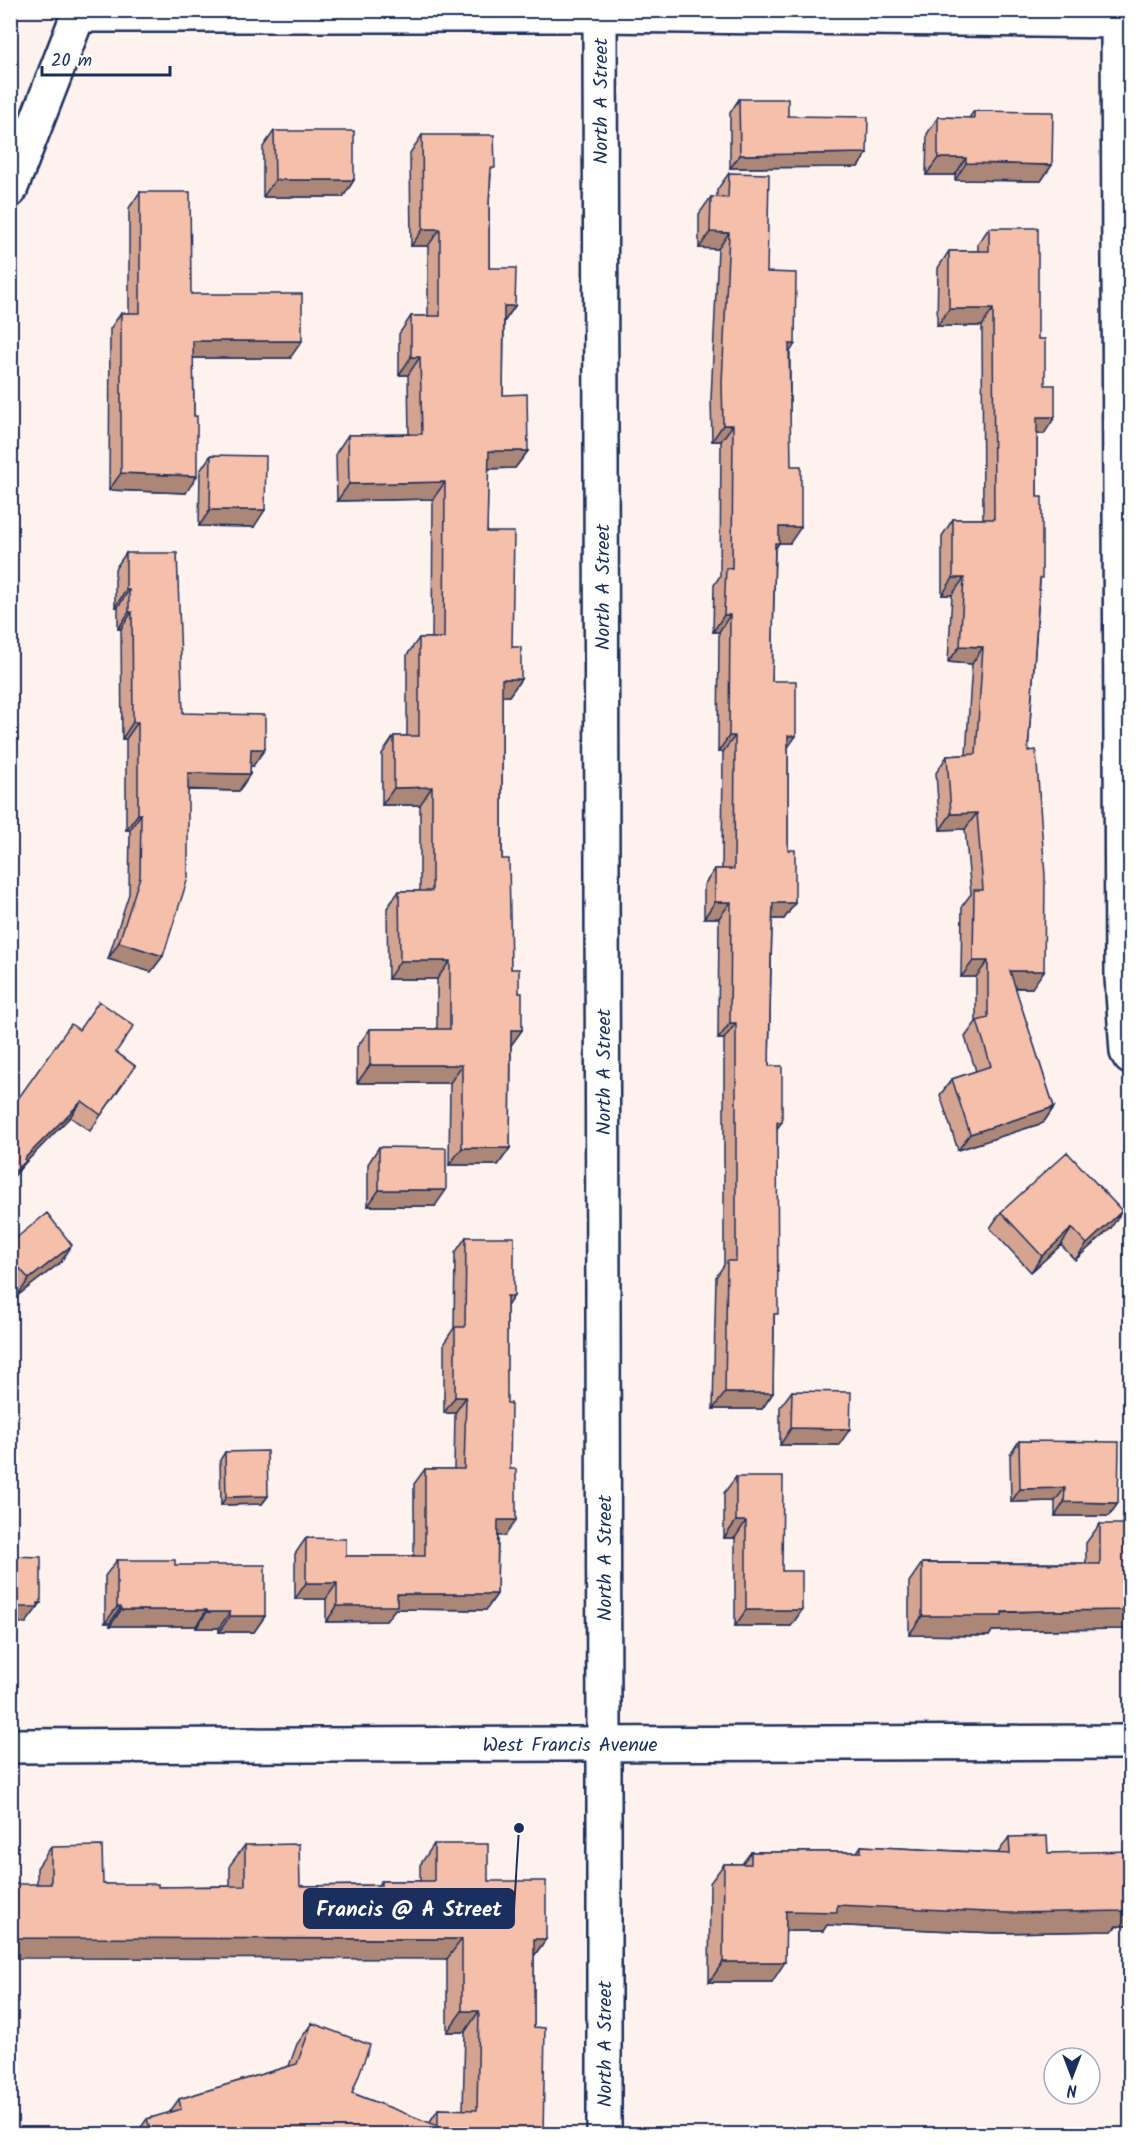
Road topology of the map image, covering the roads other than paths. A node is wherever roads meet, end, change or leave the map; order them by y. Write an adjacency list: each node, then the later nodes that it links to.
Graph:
1 (78, 13): 2 (street); 4 (street)
2 (600, 13): 3 (street); 8 (street, North A Street)
3 (1124, 21): 5 (street)
4 (10, 190)
5 (1126, 586): 6 (street)
6 (1131, 1057)
7 (1131, 1742): 8 (street, West Francis Avenue)
8 (604, 1743): 9 (street, West Francis Avenue); 10 (street, North A Street)
9 (10, 1746)
10 (604, 2134)

